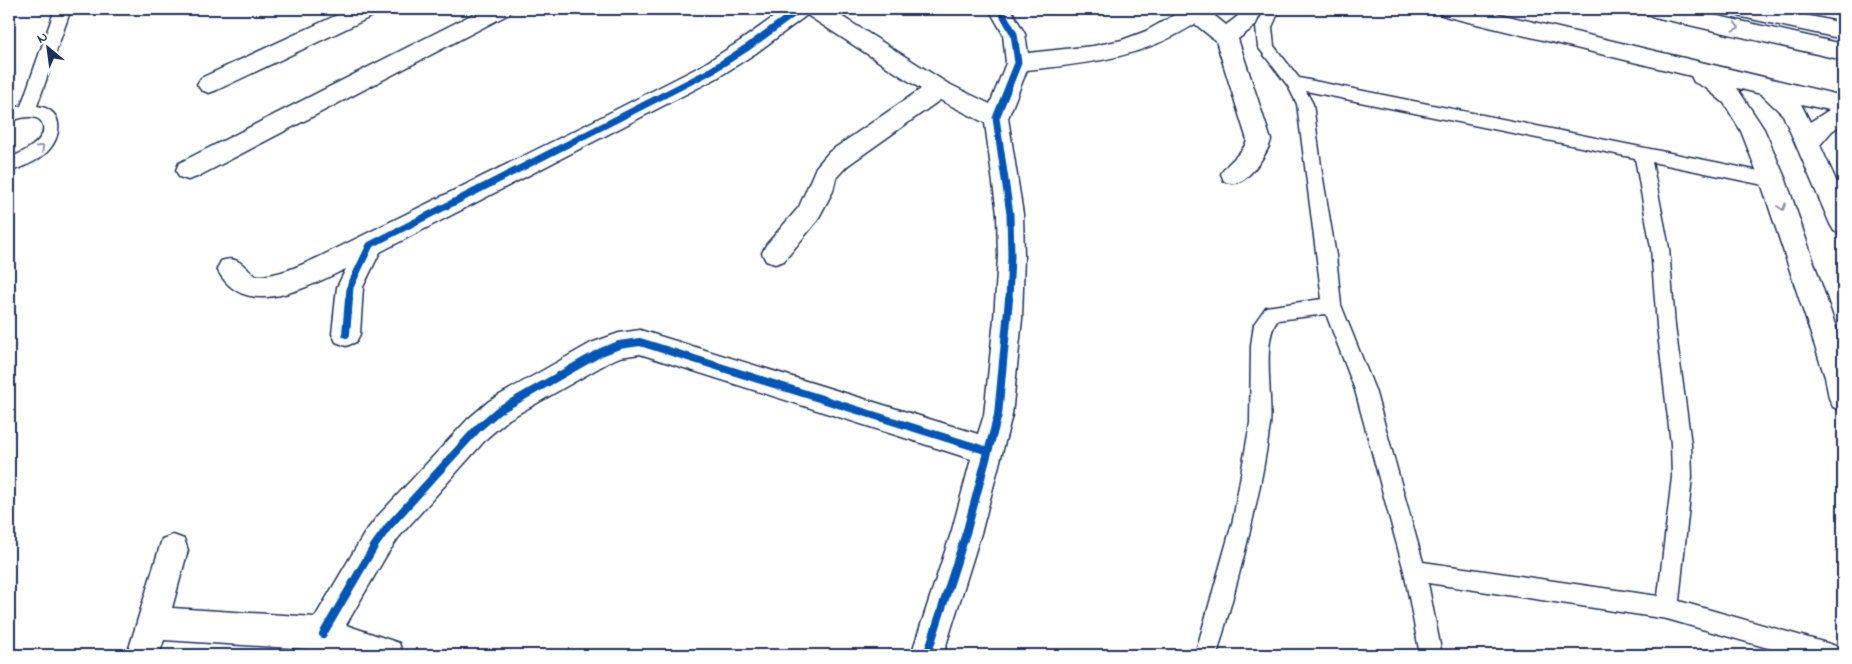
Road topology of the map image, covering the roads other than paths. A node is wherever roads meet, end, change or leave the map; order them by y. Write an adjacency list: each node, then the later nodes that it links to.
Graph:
1 (64, 9): 23 (lane)
2 (369, 9): 19 (street)
3 (501, 9): 31 (street)
4 (800, 9): 35 (street)
5 (814, 9): 21 (street)
6 (1000, 9): 16 (street)
7 (1245, 9): 14 (street)
8 (1272, 9): 18 (lane)
9 (1448, 9): 17 (street)
10 (1654, 9): 15 (street, one-way to 15)
11 (1742, 9): 13 (street)
12 (1198, 11): 14 (street); 16 (street)
13 (1843, 31)
14 (1226, 37): 32 (street)
15 (1843, 52)
16 (1018, 62): 26 (street)
17 (1678, 64): 20 (street); 27 (street)
18 (1294, 83): 29 (lane); 38 (lane)
19 (209, 84)
20 (1769, 87): 22 (street); 27 (street); 28 (street)
21 (939, 89): 26 (street); 36 (street)
22 (1843, 105)
23 (27, 111): 24 (lane); 30 (lane, one-way to 23)
24 (9, 115)
25 (1843, 115): 28 (street)
26 (996, 118): 41 (street)
27 (1752, 129): 33 (street)
28 (1809, 142): 34 (street)
29 (1642, 153): 33 (lane); 44 (lane)
30 (9, 165)
31 (188, 170)
32 (1233, 174)
33 (1774, 180): 40 (street, one-way to 40)
34 (1843, 224)
35 (370, 245): 37 (street); 39 (street)
36 (775, 253)
37 (230, 268)
38 (1332, 305): 43 (lane); 50 (lane)
39 (346, 334)
40 (1843, 398)
41 (988, 451): 46 (street); 49 (street)
42 (173, 550): 45 (street)
43 (1415, 572): 44 (lane); 51 (lane)
44 (1667, 608): 52 (lane)
45 (153, 623): 46 (street); 47 (street)
46 (322, 634): 48 (street)
47 (143, 655)
48 (387, 655)
49 (927, 655)
50 (1206, 655)
51 (1431, 655)
52 (1830, 655)

